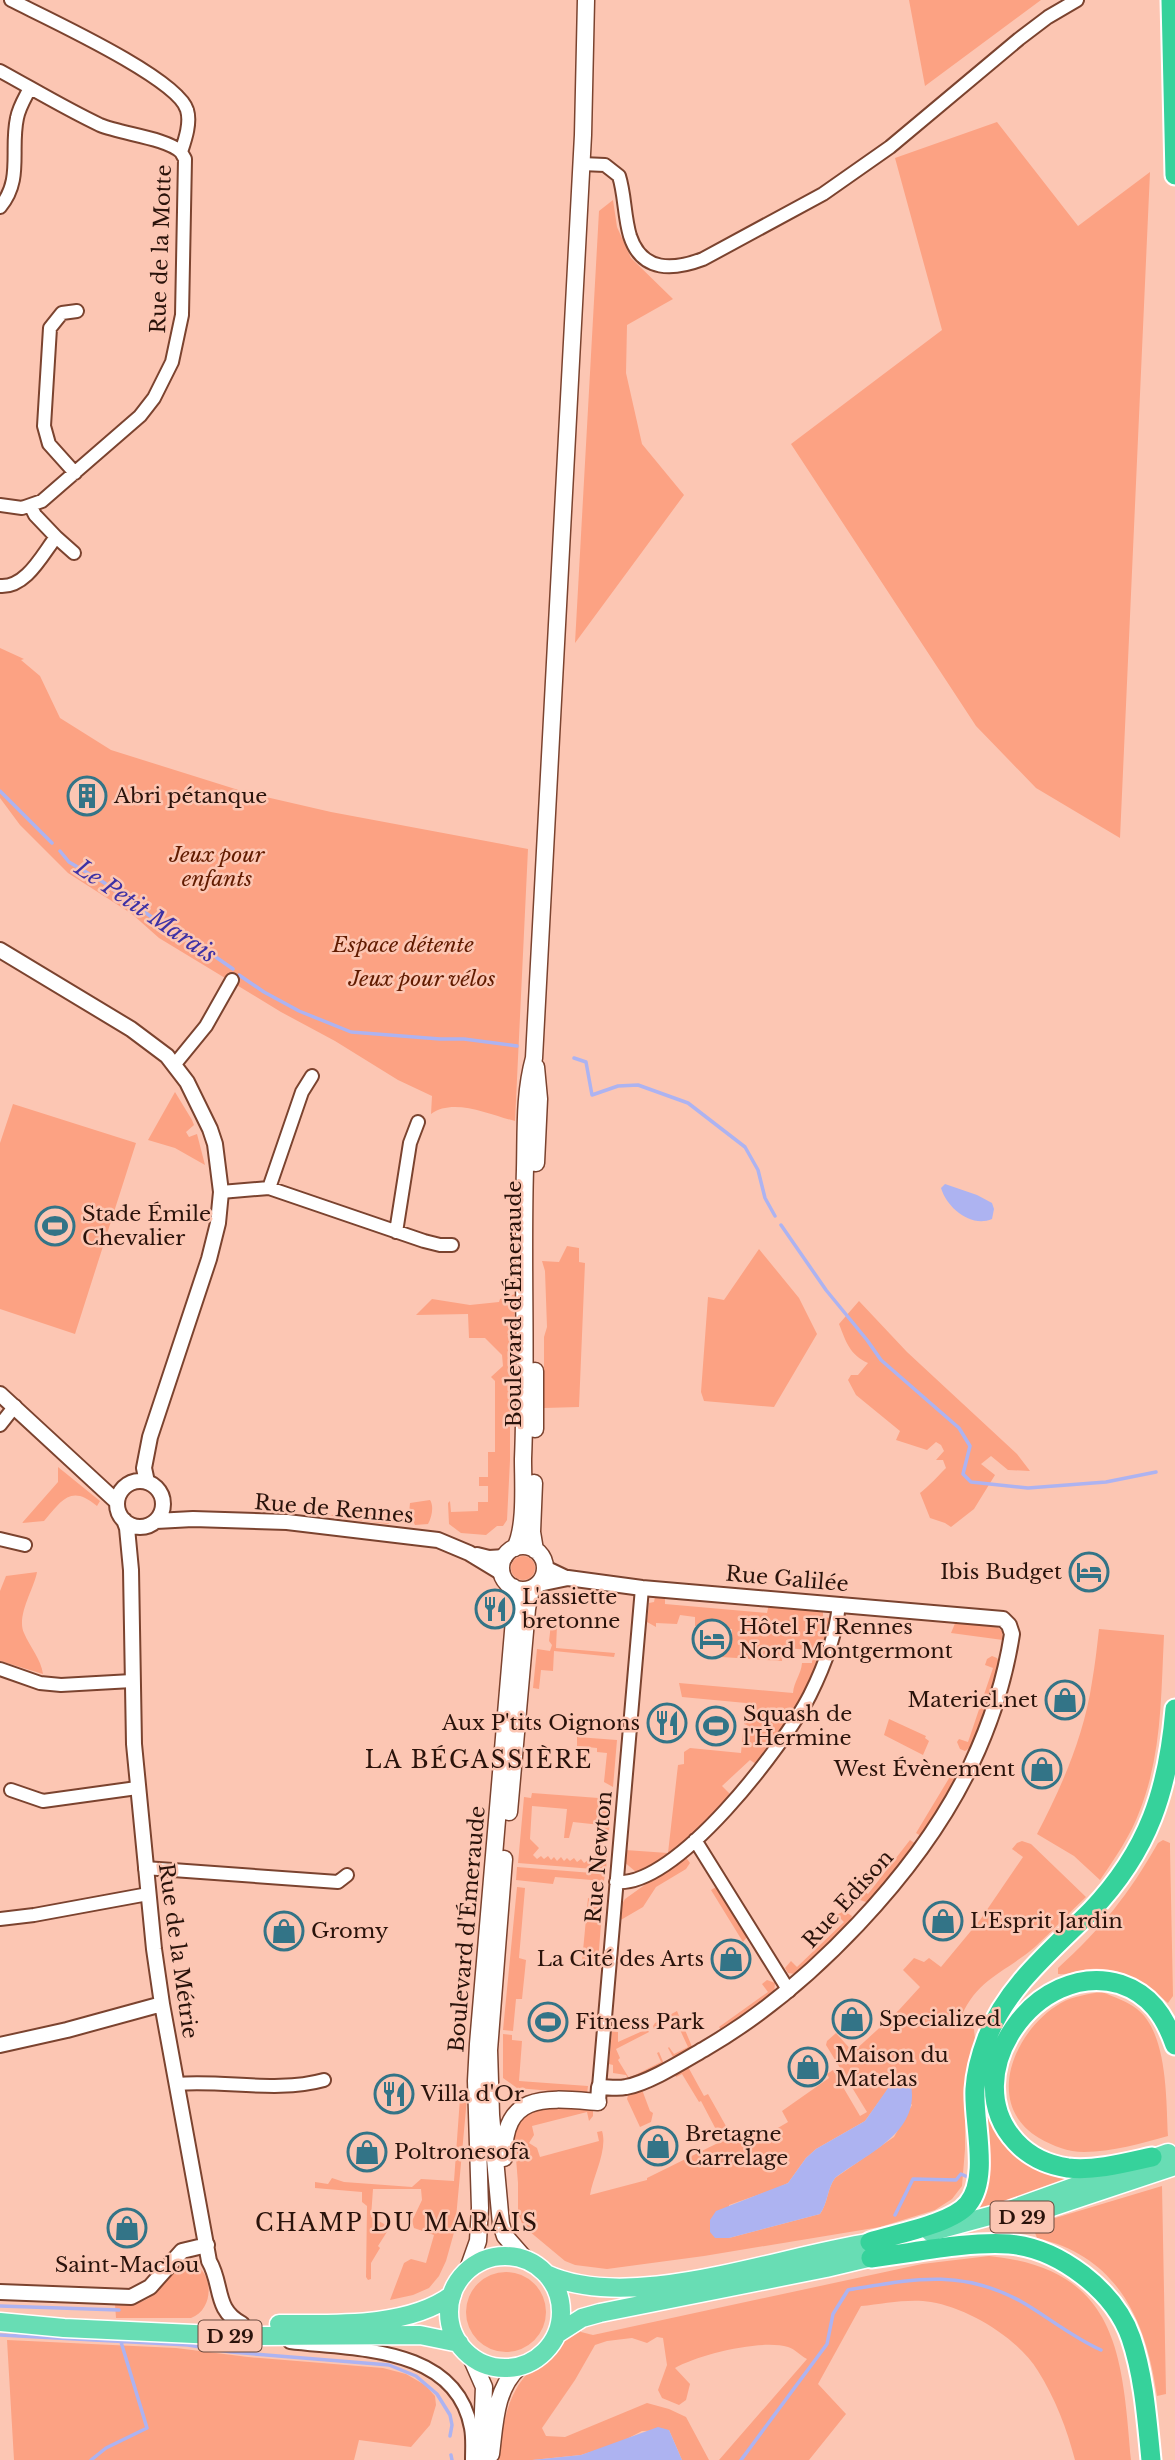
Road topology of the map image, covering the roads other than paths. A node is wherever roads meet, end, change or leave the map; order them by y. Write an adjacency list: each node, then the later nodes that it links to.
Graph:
1 (11, 0): 7 (street, Rue de la Motte)
2 (586, 0): 8 (main road)
3 (1077, 0): 8 (street)
4 (1171, 0): 9 (highway)
5 (0, 71): 6 (street)
6 (30, 88): 7 (street); 10 (street)
7 (181, 152): 12 (street, Rue de la Motte)
8 (582, 164): 20 (main road)
9 (1175, 175)
10 (0, 208)
11 (77, 311): 12 (street)
12 (75, 473): 14 (street, Rue de la Motte)
13 (0, 505): 14 (street)
14 (31, 507): 15 (street)
15 (56, 537): 16 (street); 17 (street)
16 (74, 552)
17 (0, 586)
18 (0, 950): 21 (street)
19 (232, 980): 21 (street)
20 (534, 1058): 42 (main road, Boulevard d'Émeraude); 43 (main road)
21 (175, 1064): 25 (street)
22 (312, 1076): 24 (street)
23 (418, 1122): 26 (street)
24 (269, 1188): 25 (street); 26 (street)
25 (221, 1192): 31 (street)
26 (396, 1232): 27 (street)
27 (452, 1244)
28 (0, 1394): 29 (street)
29 (16, 1406): 30 (street); 32 (street)
30 (0, 1425)
31 (150, 1437): 33 (street); 34 (street)
32 (85, 1471): 34 (street); 35 (street)
33 (147, 1482): 34 (street); 36 (street)
34 (128, 1485): 35 (street)
35 (117, 1502): 38 (street)
36 (163, 1506): 37 (street, Rue de Rennes); 39 (street)
37 (193, 1519): 39 (street, Rue de Rennes); 44 (street, Rue de Rennes)
38 (124, 1521): 39 (street); 46 (street, Rue de la Métrie)
39 (151, 1524): 46 (street, Rue de la Métrie)
40 (0, 1539): 41 (street)
41 (25, 1545)
42 (535, 1550): 43 (main road); 45 (main road)
43 (510, 1552): 44 (street, Rue de Rennes); 47 (main road)
44 (469, 1553): 47 (street, Rue de Rennes)
45 (545, 1567): 48 (street, Rue Galilée); 49 (main road)
46 (131, 1570): 55 (street, Rue de la Métrie)
47 (502, 1573): 50 (main road)
48 (568, 1578): 49 (street, Rue Galilée); 51 (street, Rue Galilée)
49 (535, 1586): 50 (main road); 73 (main road, Boulevard d'Émeraude)
50 (513, 1587): 77 (main road, Boulevard d'Émeraude)
51 (642, 1588): 52 (street, Rue Galilée); 62 (street, Rue Newton)
52 (839, 1604): 53 (street, Rue Galilée); 59 (street)
53 (1003, 1619): 65 (street, Rue Edison)
54 (0, 1669): 55 (street)
55 (132, 1681): 57 (street, Rue de la Métrie)
56 (1175, 1709): 75 (highway)
57 (137, 1788): 58 (street); 60 (street, Rue de la Métrie)
58 (11, 1790)
59 (695, 1840): 62 (street); 65 (street)
60 (145, 1868): 61 (street); 63 (street, Rue de la Métrie)
61 (347, 1875)
62 (616, 1882): 71 (street, Rue Newton)
63 (148, 1894): 64 (street); 66 (street, Rue de la Métrie)
64 (0, 1919)
65 (789, 1991): 71 (street, Rue Edison)
66 (162, 2004): 67 (street); 70 (street, Rue de la Métrie)
67 (0, 2045)
68 (1175, 2045): 72 (highway)
69 (324, 2080): 70 (street)
70 (177, 2084): 74 (street, Rue de la Métrie)
71 (599, 2095): 73 (main road)
72 (1164, 2159): 75 (main road, D 29)
73 (499, 2216): 76 (main road, Boulevard d'Émeraude)
74 (207, 2245): 79 (street); 82 (street, Rue de la Métrie)
75 (870, 2250): 78 (main road, D 29); 83 (main road, D 29); 89 (highway)
76 (526, 2260): 77 (main road); 78 (main road)
77 (467, 2272): 80 (main road)
78 (546, 2274): 83 (main road)
79 (0, 2292)
80 (452, 2295): 82 (main road, D 29); 84 (main road)
81 (0, 2321): 82 (main road, D 29)
82 (239, 2330): 84 (main road, D 29); 86 (street)
83 (557, 2334): 85 (main road)
84 (465, 2349): 85 (main road); 87 (main road)
85 (519, 2367): 88 (main road)
86 (472, 2460)
87 (481, 2460)
88 (490, 2460)
89 (1151, 2460)

